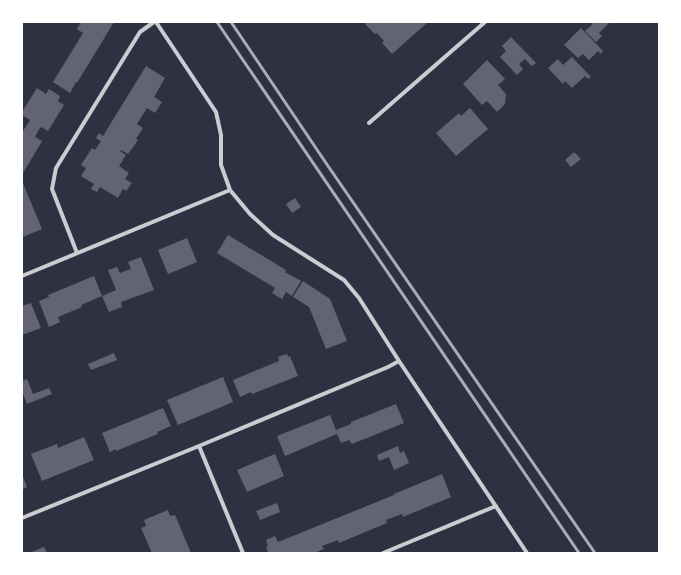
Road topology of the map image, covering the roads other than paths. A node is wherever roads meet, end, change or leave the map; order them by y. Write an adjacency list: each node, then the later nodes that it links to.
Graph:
1 (155, 22): 4 (street); 5 (street)
2 (485, 22): 3 (street)
3 (369, 123)
4 (230, 190): 5 (street); 7 (street)
5 (77, 253): 6 (street)
6 (22, 276)
7 (399, 361): 8 (street); 9 (street)
8 (199, 446): 10 (street); 11 (street)
9 (496, 506): 12 (street); 13 (street)
10 (22, 518)
11 (243, 553)
12 (383, 553)
13 (527, 553)

